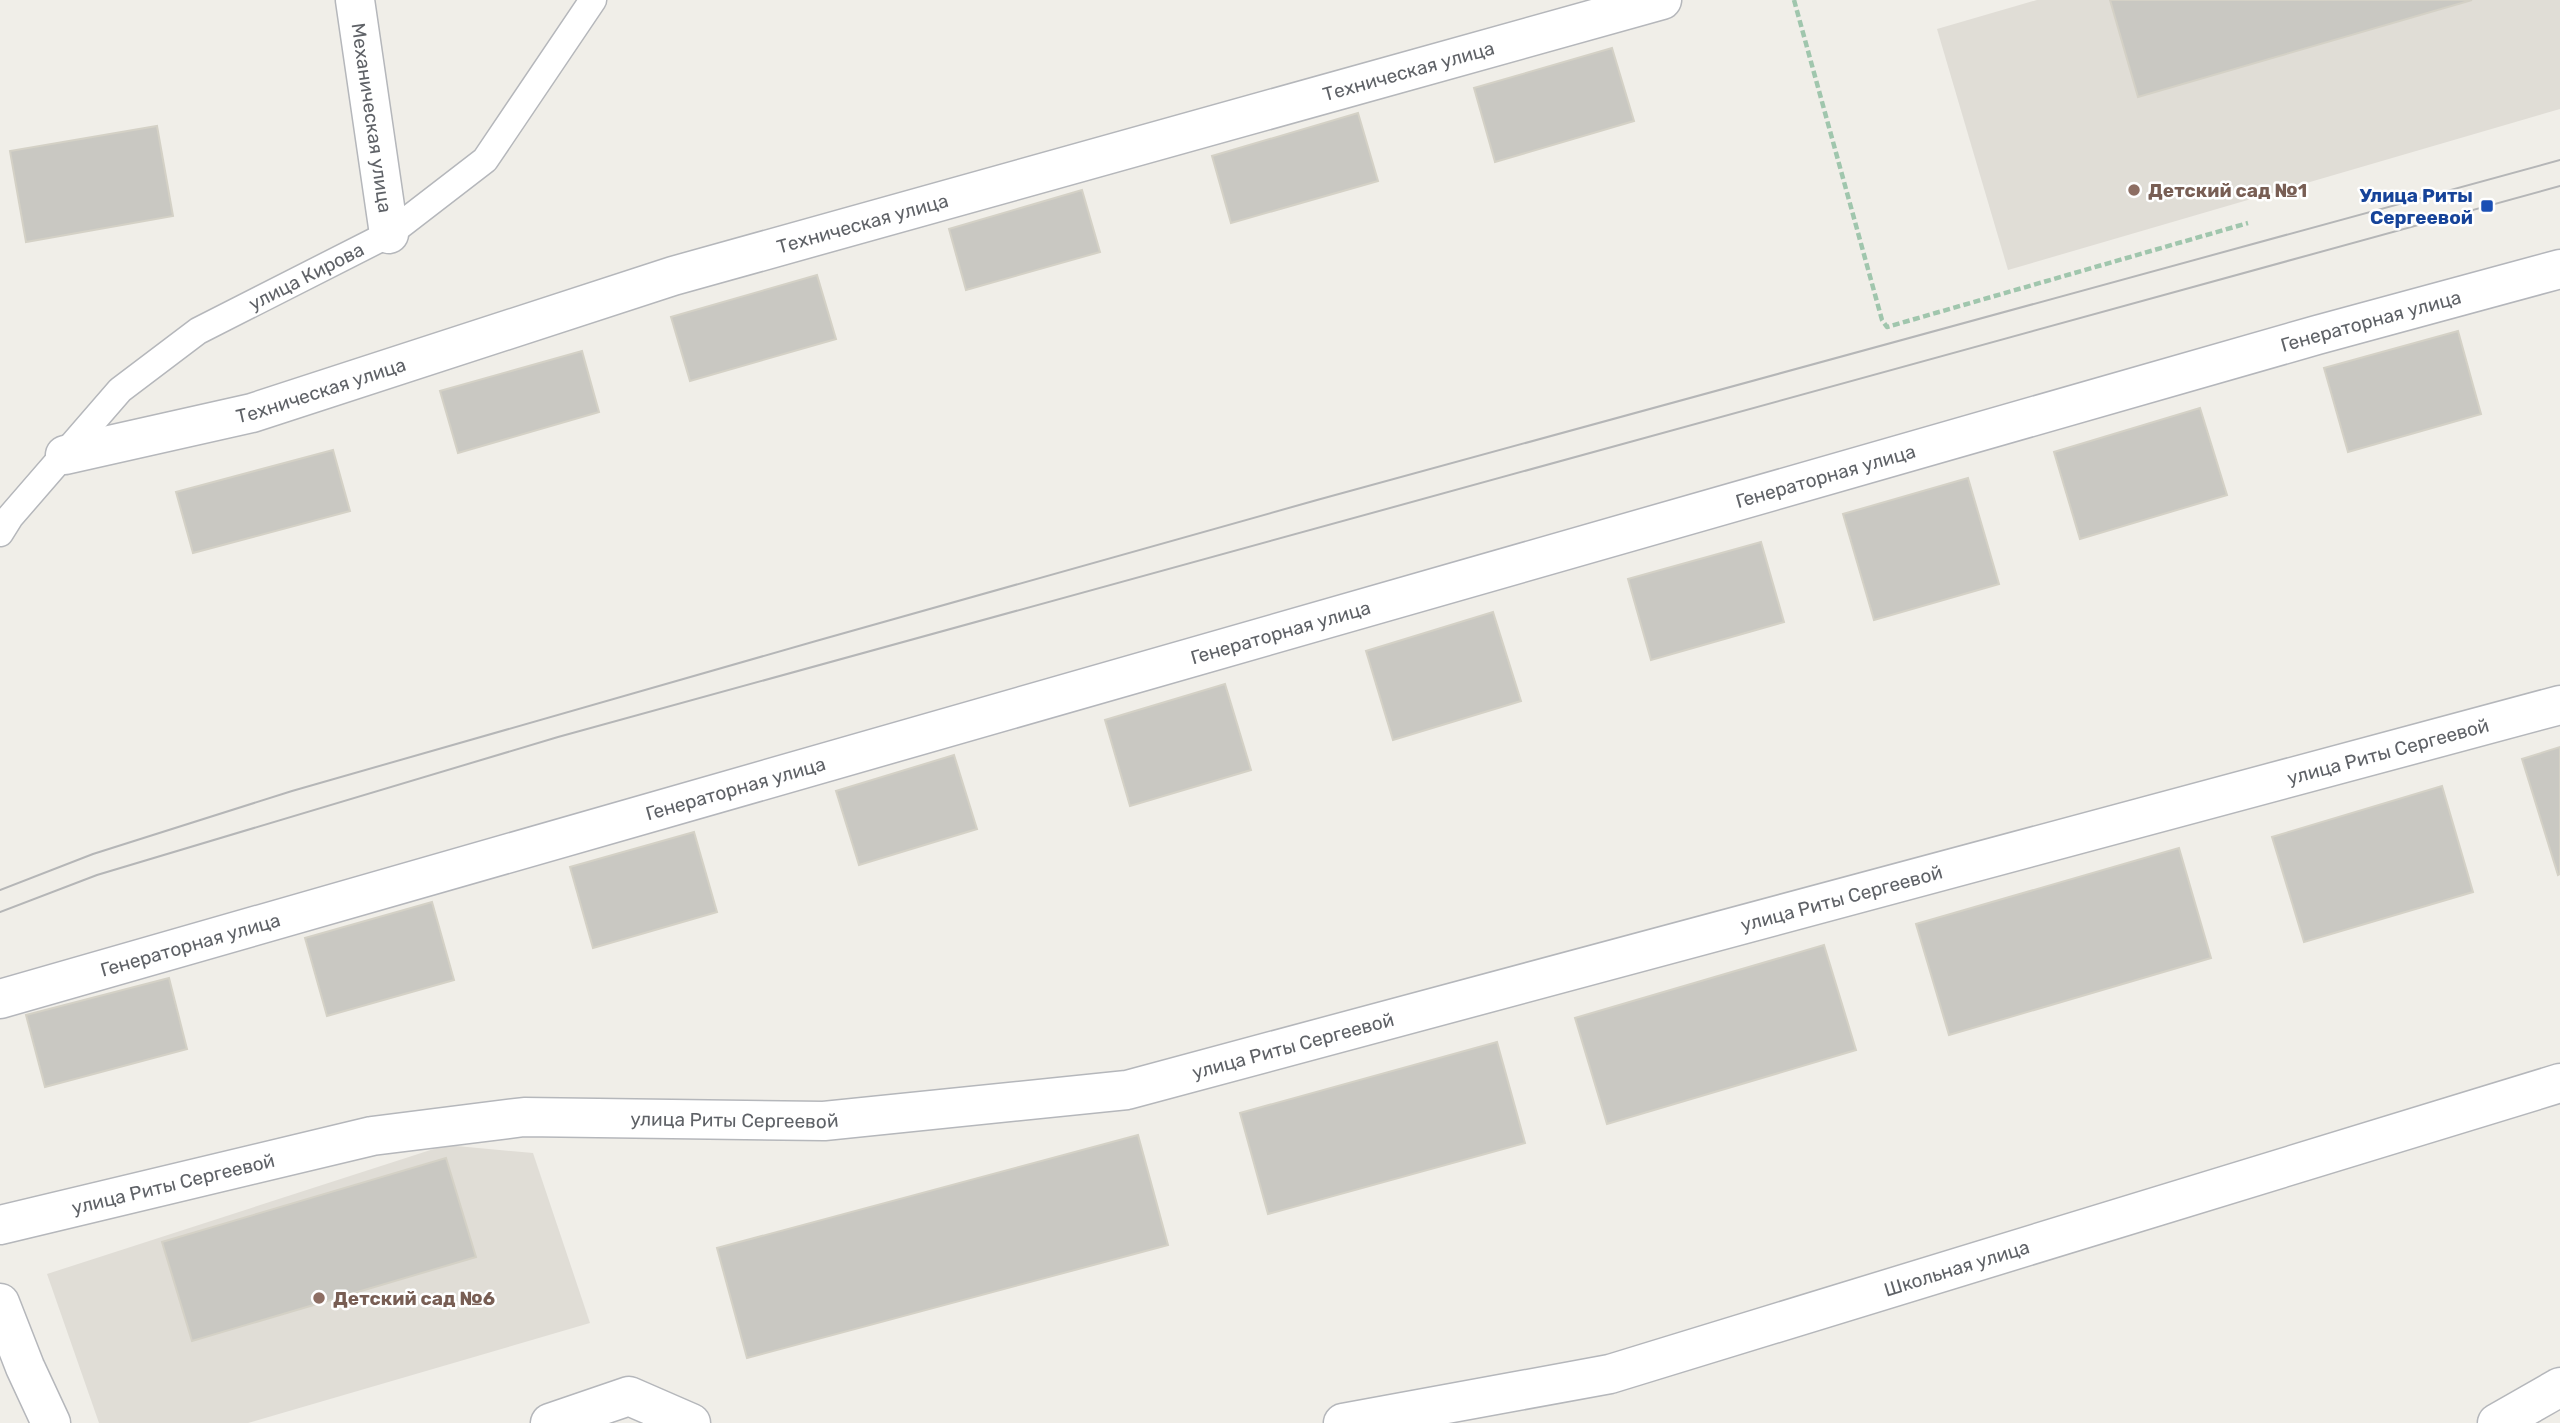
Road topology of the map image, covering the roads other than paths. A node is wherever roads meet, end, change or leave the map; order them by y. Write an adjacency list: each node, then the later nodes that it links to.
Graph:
1 (355, 0): 4 (street, Механическая улица)
2 (593, 0): 4 (lane, улица Кирова)
3 (1662, 0): 6 (street, Техническая улица)
4 (389, 234): 6 (lane, улица Кирова)
5 (2560, 269): 9 (street, Генераторная улица)
6 (65, 455): 7 (lane, улица Кирова)
7 (0, 533)
8 (2560, 705): 11 (street, улица Риты Сергеевой)
9 (0, 999)
10 (2560, 1083): 17 (street, Школьная улица)
11 (0, 1225)
12 (0, 1303): 14 (street)
13 (2560, 1387): 18 (street)
14 (51, 1423)
15 (550, 1423): 16 (street)
16 (691, 1423)
17 (1343, 1423)
18 (2497, 1423)

